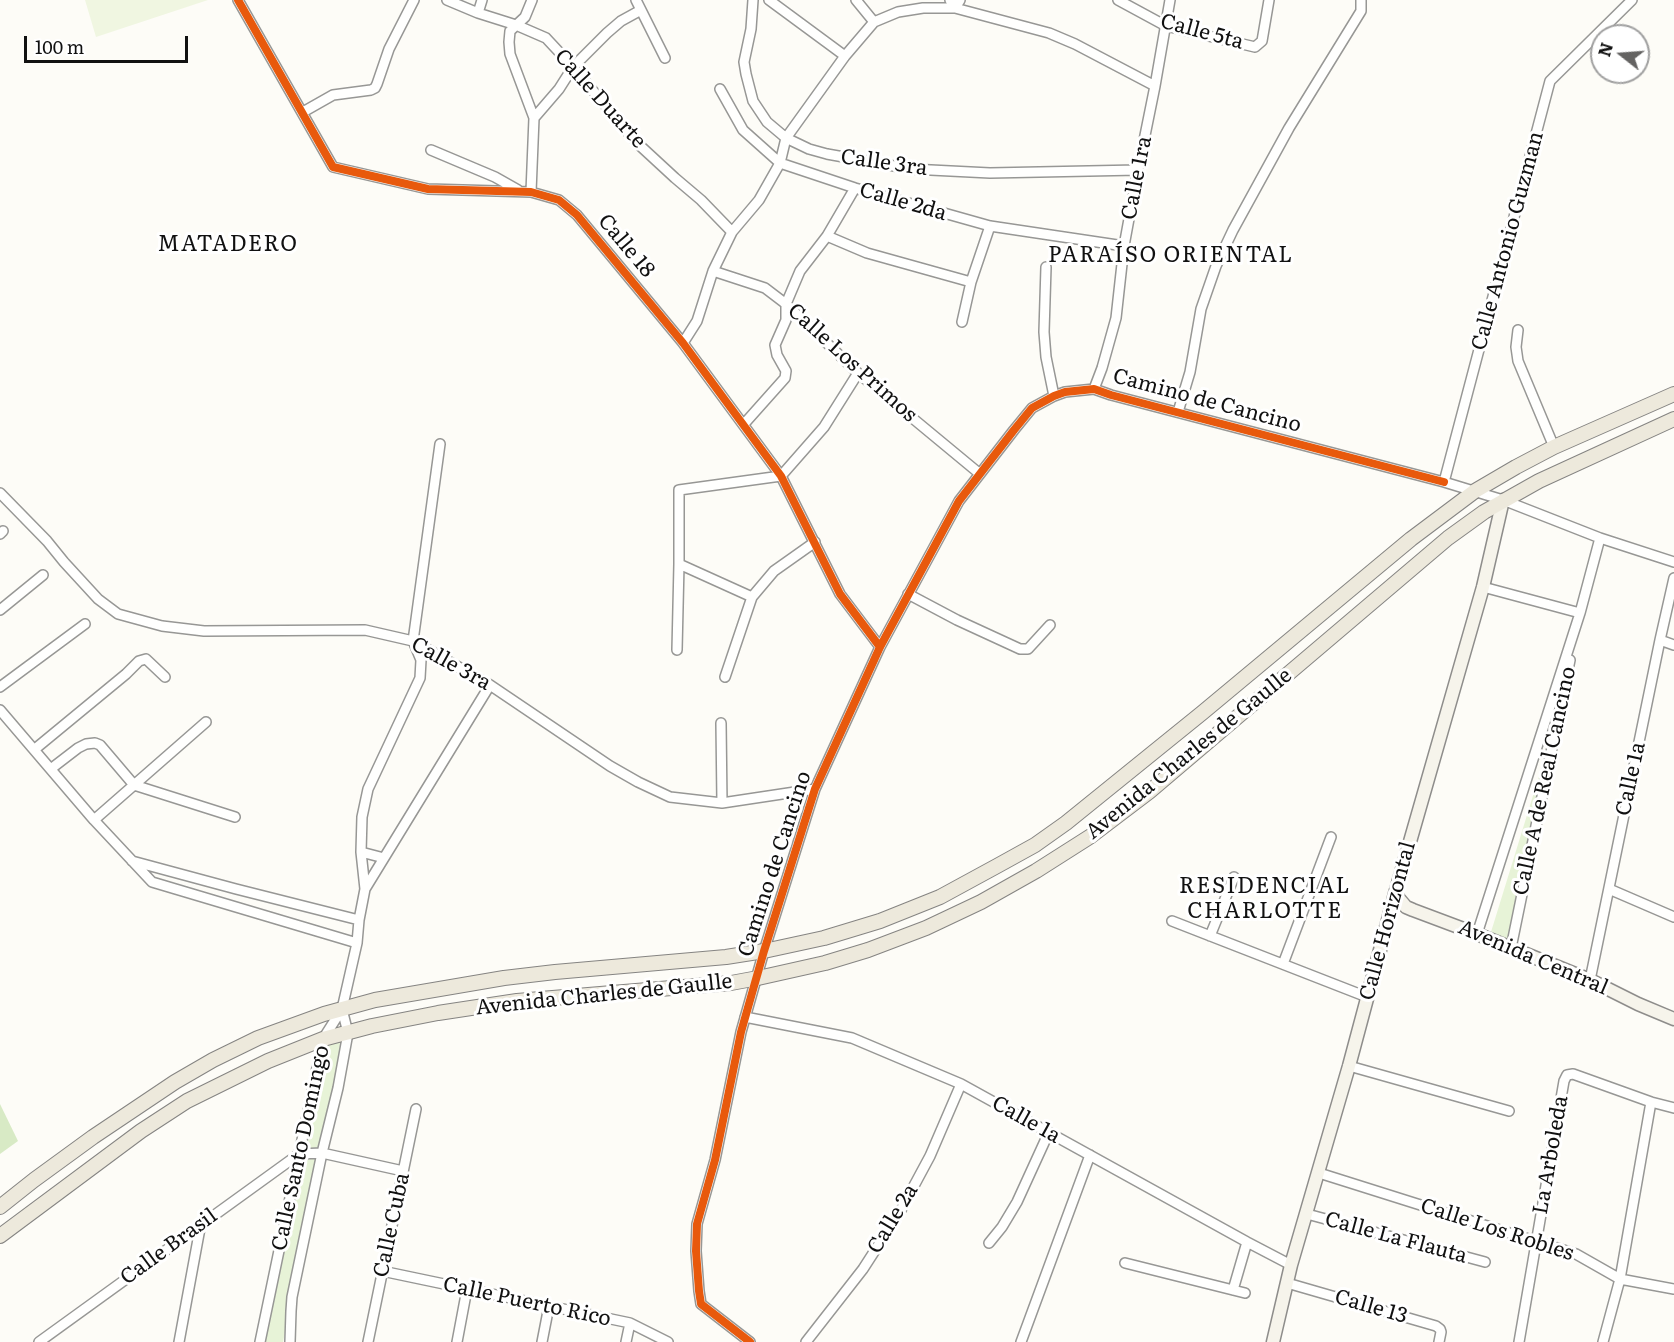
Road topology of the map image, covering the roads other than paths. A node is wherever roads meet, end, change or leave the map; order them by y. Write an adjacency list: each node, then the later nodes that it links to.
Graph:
1 (238, 0): 26 (street, Calle 18)
2 (414, 0): 26 (street)
3 (447, 0): 17 (street, Calle Duarte)
4 (482, 0): 17 (street)
5 (532, 0): 19 (street)
6 (636, 0): 16 (street)
7 (753, 0): 28 (street, Calle 3ra)
8 (769, 0): 21 (street)
9 (856, 0): 18 (street)
10 (1118, 0): 20 (street, Calle 5ta)
11 (1170, 0): 20 (street, Calle 1ra)
12 (1269, 0): 20 (street, Calle 5ta)
13 (1361, 0): 50 (street)
14 (1632, 0): 57 (street, Calle Antonio Guzman)
15 (955, 3): 18 (street); 24 (street)
16 (641, 10): 22 (street); 23 (street)
17 (478, 13): 19 (street, Calle Duarte)
18 (874, 22): 21 (street)
19 (516, 25): 23 (street, Calle Duarte); 27 (street)
20 (1166, 26): 24 (street, Calle 1ra)
21 (845, 56): 28 (street)
22 (665, 58)
23 (573, 67): 27 (street); 36 (street, Calle Duarte)
24 (1155, 86): 31 (street, Calle 1ra)
25 (720, 89): 30 (street, Calle 2da)
26 (303, 112): 33 (street, Calle 18)
27 (534, 118): 34 (street)
28 (786, 138): 30 (street); 31 (street, Calle 3ra)
29 (431, 150): 33 (street)
30 (780, 163): 32 (street, Calle 2da); 36 (street)
31 (1138, 170): 38 (street, Calle 1ra)
32 (855, 188): 35 (street, Calle 2da); 37 (street)
33 (520, 192): 34 (street, Calle 18)
34 (531, 192): 45 (street, Calle 18)
35 (990, 226): 38 (street, Calle 2da); 41 (street)
36 (732, 232): 40 (street)
37 (826, 236): 41 (street); 42 (street)
38 (1124, 246): 47 (street, Calle 1ra)
39 (1046, 267): 49 (street)
40 (713, 271): 42 (street, Calle Los Primos); 45 (street)
41 (971, 282): 43 (street)
42 (786, 304): 46 (street, Calle Los Primos); 52 (street)
43 (962, 322)
44 (1518, 330): 54 (street)
45 (683, 343): 52 (street, Calle 18)
46 (858, 373): 55 (street, Calle Los Primos); 56 (street)
47 (1094, 389): 49 (street, Camino de Cancino); 50 (street, Camino de Cancino)
48 (1674, 394): 54 (main road, Avenida Charles de Gaulle)
49 (1054, 396): 55 (street, Camino de Cancino)
50 (1178, 412): 57 (street, Camino de Cancino)
51 (1674, 419): 60 (main road, Avenida Charles de Gaulle)
52 (744, 424): 56 (street, Calle 18)
53 (440, 444): 75 (street)
54 (1554, 447): 58 (main road, Avenida Charles de Gaulle)
55 (980, 474): 68 (street, Camino de Cancino)
56 (781, 476): 62 (street, Calle 18); 64 (street)
57 (1444, 482): 58 (street)
58 (1475, 491): 60 (street); 108 (main road, Avenida Charles de Gaulle)
59 (0, 493): 75 (street, Calle 3ra)
60 (1503, 500): 61 (street); 67 (main road, Calle Horizontal); 110 (main road, Avenida Charles de Gaulle)
61 (1600, 538): 63 (street); 71 (street)
62 (816, 542): 69 (street); 77 (street, Calle 18)
63 (1674, 562)
64 (679, 564): 69 (street); 78 (street)
65 (42, 575): 70 (street)
66 (1674, 578): 74 (street, Calle 1a)
67 (1483, 586): 71 (street); 100 (main road, Calle Horizontal)
68 (908, 594): 73 (street); 77 (street, Camino de Cancino)
69 (752, 597): 80 (street)
70 (0, 610)
71 (1580, 613): 104 (street); 107 (street, Calle A de Real Cancino)
72 (85, 624): 82 (street)
73 (1050, 625)
74 (1660, 640): 76 (street); 99 (street, Calle 1a)
75 (413, 641): 81 (street, Calle 3ra); 94 (street)
76 (1674, 645)
77 (880, 647): 89 (street, Camino de Cancino)
78 (677, 650)
79 (165, 677): 86 (street)
80 (725, 677)
81 (490, 685): 90 (street, Calle 3ra); 95 (street)
82 (0, 687)
83 (0, 710): 86 (street)
84 (206, 722): 88 (street)
85 (721, 723): 90 (street)
86 (35, 749): 87 (street)
87 (52, 768): 88 (street); 92 (street)
88 (134, 784): 91 (street); 92 (street)
89 (815, 789): 90 (street, Calle 3ra); 108 (street, Camino de Cancino)
90 (722, 803)
91 (235, 817)
92 (94, 820): 96 (street)
93 (1331, 837): 109 (street)
94 (361, 852): 95 (street); 98 (street)
95 (384, 858): 98 (street)
96 (132, 861): 102 (street); 106 (street)
97 (1234, 877): 105 (street)
98 (365, 889): 102 (street)
99 (1608, 889): 101 (street); 111 (street, Calle 1a)
100 (1395, 894): 104 (main road, Avenida Central); 112 (main road, Calle Horizontal)
101 (1674, 917)
102 (359, 920): 106 (street)
103 (1172, 921): 105 (street)
104 (1477, 934): 107 (main road, Avenida Central)
105 (1210, 936): 109 (street)
106 (357, 943): 113 (street)
107 (1511, 948): 111 (main road, Avenida Central)
108 (764, 951): 110 (street, Camino de Cancino); 113 (main road, Avenida Charles de Gaulle)
109 (1283, 964): 112 (street)
110 (758, 978): 114 (street, Camino de Cancino); 116 (main road, Avenida Charles de Gaulle)
111 (1590, 980): 115 (main road, Avenida Central)
112 (1368, 997): 118 (main road, Calle Horizontal)
113 (342, 1009): 116 (street, Calle Santo Domingo); 117 (street, Calle Santo Domingo); 130 (main road, Avenida Charles de Gaulle)
114 (745, 1017): 119 (street, Calle 1a); 158 (street, Camino de Cancino)
115 (1674, 1019)
116 (348, 1033): 117 (main road, Avenida Charles de Gaulle); 125 (street, Calle Santo Domingo)
117 (323, 1039): 126 (street, Calle Santo Domingo); 133 (main road, Avenida Charles de Gaulle)
118 (1349, 1066): 123 (street); 129 (main road, Calle Horizontal)
119 (961, 1084): 124 (street, Calle 1a); 159 (street, Calle 2a)
120 (1651, 1102): 121 (street); 134 (street, La Arboleda); 141 (street)
121 (1674, 1108)
122 (416, 1109): 128 (street, Calle Cuba)
123 (1509, 1111)
124 (1048, 1132): 127 (street, Calle 1a); 136 (street)
125 (322, 1153): 126 (street); 128 (street); 152 (street, Calle Santo Domingo)
126 (299, 1154): 132 (street, Calle Brasil); 151 (street, Calle Santo Domingo)
127 (1090, 1155): 135 (street, Calle 1a); 160 (street)
128 (403, 1171): 140 (street, Calle Cuba)
129 (1319, 1173): 131 (main road, Calle Horizontal); 134 (street, Calle Los Robles)
130 (0, 1207)
131 (1307, 1214): 137 (street, Calle La Flauta); 139 (main road, Calle Horizontal)
132 (201, 1223): 149 (street, Calle Brasil); 150 (street)
133 (0, 1236)
134 (1537, 1241): 141 (street, Calle Los Robles); 163 (street, La Arboleda)
135 (1247, 1242): 139 (street, Calle 1a); 145 (street)
136 (989, 1243)
137 (1485, 1262)
138 (1125, 1263): 145 (street)
139 (1292, 1265): 142 (main road, Calle Horizontal)
140 (382, 1271): 143 (street, Calle Puerto Rico); 153 (street, Calle Cuba)
141 (1620, 1279): 144 (street, Calle Los Robles); 164 (street)
142 (1287, 1283): 161 (main road, Calle Horizontal); 162 (street, Calle 13)
143 (467, 1289): 147 (street, Calle Puerto Rico); 154 (street)
144 (1674, 1289)
145 (1233, 1290): 146 (street)
146 (1245, 1293)
147 (549, 1306): 148 (street, Calle Puerto Rico); 155 (street)
148 (630, 1323): 156 (street); 157 (street, Calle Puerto Rico)
149 (39, 1342)
150 (179, 1342)
151 (260, 1342)
152 (290, 1342)
153 (368, 1342)
154 (457, 1342)
155 (542, 1342)
156 (626, 1342)
157 (668, 1342)
158 (750, 1342)
159 (806, 1342)
160 (1021, 1342)
161 (1273, 1342)
162 (1439, 1342)
163 (1519, 1342)
164 (1603, 1342)

